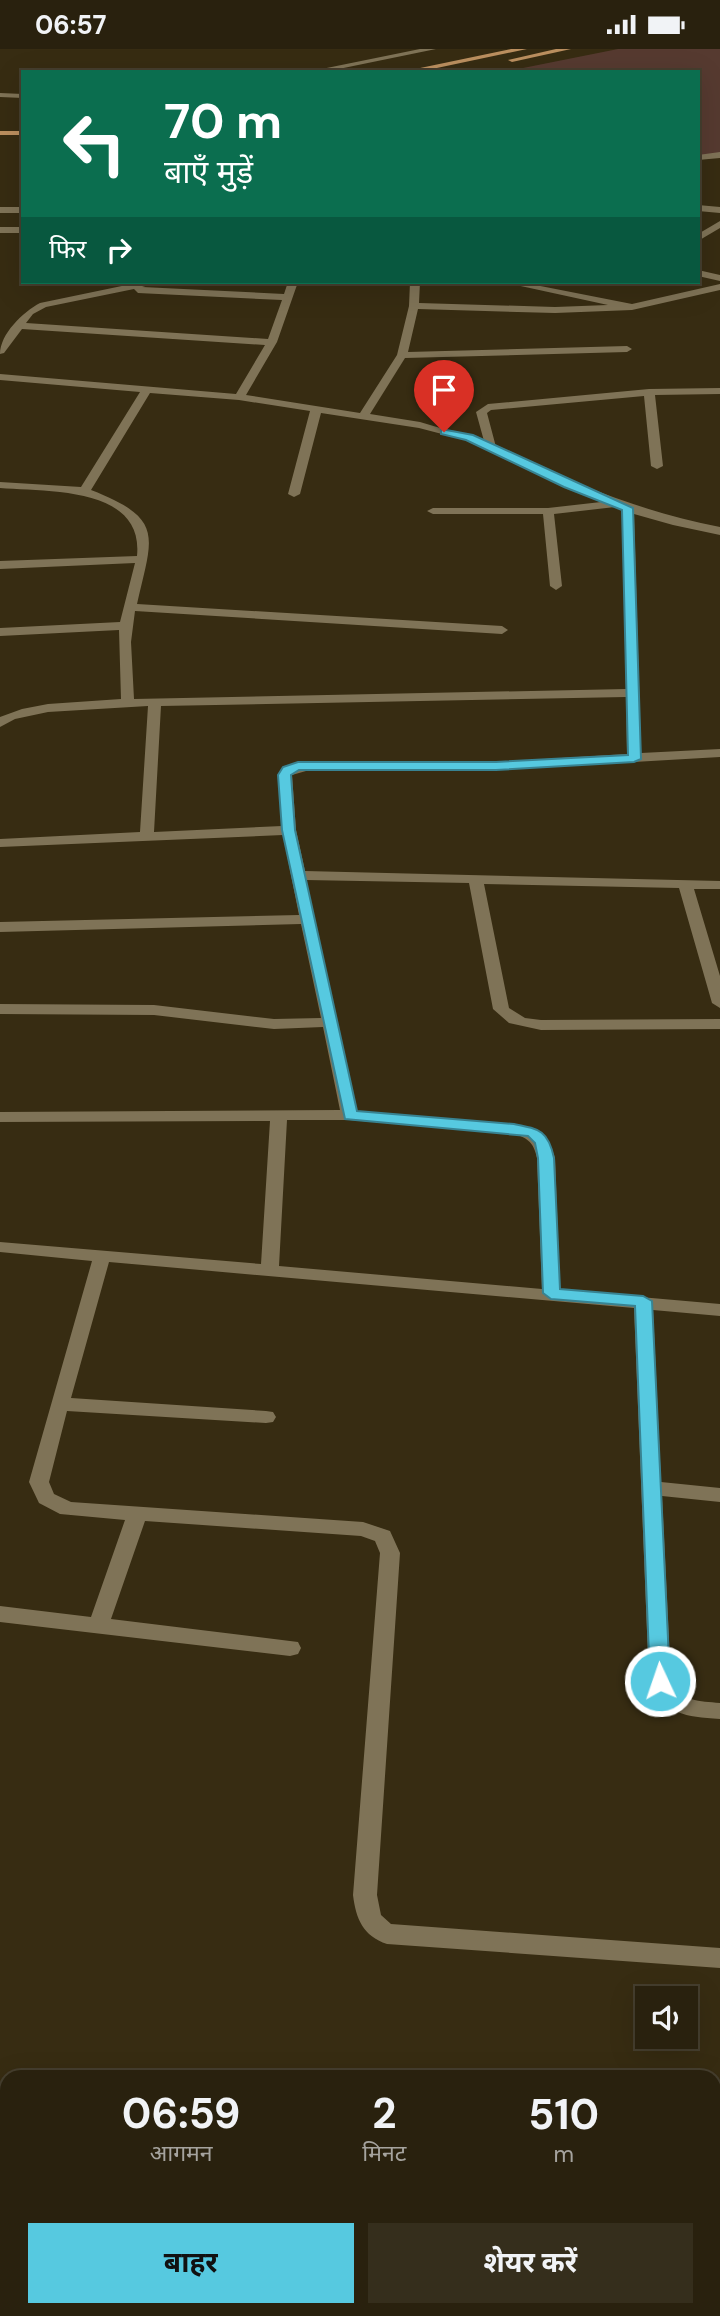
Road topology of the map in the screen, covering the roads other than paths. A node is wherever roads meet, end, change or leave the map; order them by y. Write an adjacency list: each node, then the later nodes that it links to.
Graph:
1 (432, 49): 4 (street)
2 (523, 49): 5 (main road)
3 (567, 49): 6 (main road)
4 (322, 70)
5 (415, 70)
6 (461, 70)
7 (0, 96): 8 (street)
8 (21, 96)
9 (0, 124): 10 (main road)
10 (21, 124)
11 (0, 133): 12 (main road)
12 (21, 133)
13 (720, 155): 14 (street)
14 (700, 158)
15 (700, 208): 18 (street)
16 (21, 209): 17 (street)
17 (0, 210)
18 (720, 210)
19 (720, 224): 22 (street)
20 (0, 230): 21 (street)
21 (21, 230)
22 (715, 232)
23 (700, 273): 24 (street)
24 (720, 278)
25 (143, 284): 30 (street)
26 (292, 284): 31 (street)
27 (415, 284): 32 (street)
28 (517, 284): 33 (street)
29 (720, 287): 33 (street)
30 (116, 289): 31 (street); 34 (street)
31 (288, 297): 35 (street)
32 (414, 306): 33 (street); 38 (street)
33 (632, 307)
34 (19, 326): 35 (street); 37 (street)
35 (272, 342): 43 (street)
36 (627, 349): 38 (street)
37 (0, 351)
38 (402, 355): 45 (street)
39 (0, 377): 40 (street)
40 (147, 389): 43 (street); 49 (street)
41 (720, 391): 42 (street)
42 (649, 392): 46 (street); 47 (street)
43 (239, 397): 44 (street)
44 (316, 410): 45 (street); 50 (street)
45 (363, 417): 46 (street)
46 (491, 447): 51 (street)
47 (657, 466)
48 (0, 485): 49 (street)
49 (85, 491): 55 (street)
50 (294, 494)
51 (622, 506): 53 (street); 54 (street); 62 (street)
52 (433, 511): 53 (street)
53 (548, 511): 57 (street)
54 (720, 531)
55 (145, 559): 56 (street); 58 (street)
56 (0, 565)
57 (556, 586)
58 (130, 607): 59 (street); 60 (street)
59 (125, 627): 61 (street); 64 (street)
60 (502, 630)
61 (0, 632)
62 (634, 693): 63 (street); 67 (street)
63 (155, 702): 64 (street); 69 (street)
64 (128, 704): 65 (street)
65 (0, 723)
66 (720, 753): 67 (street)
67 (634, 759): 68 (street)
68 (289, 830): 69 (street); 71 (street)
69 (147, 837): 70 (street)
70 (0, 843)
71 (298, 874): 72 (street); 75 (street)
72 (475, 878): 73 (street); 80 (street)
73 (685, 884): 74 (street); 77 (street)
74 (720, 885)
75 (308, 919): 76 (street); 79 (street)
76 (0, 927)
77 (720, 1003)
78 (0, 1009): 79 (street)
79 (330, 1022): 81 (street)
80 (720, 1024)
81 (351, 1115): 82 (street); 87 (street)
82 (279, 1116): 83 (street); 86 (street)
83 (0, 1117)
84 (0, 1247): 85 (street)
85 (102, 1256): 86 (street); 90 (street)
86 (270, 1270): 87 (street)
87 (551, 1293): 88 (street)
88 (643, 1301): 89 (street); 92 (street)
89 (720, 1310)
90 (60, 1404): 91 (street); 94 (street)
91 (266, 1417)
92 (652, 1488): 93 (street); 98 (street)
93 (720, 1495)
94 (138, 1513): 96 (street); 99 (street)
95 (0, 1614): 96 (street)
96 (97, 1626): 97 (street)
97 (290, 1648)
98 (720, 1711)
99 (720, 1958)

